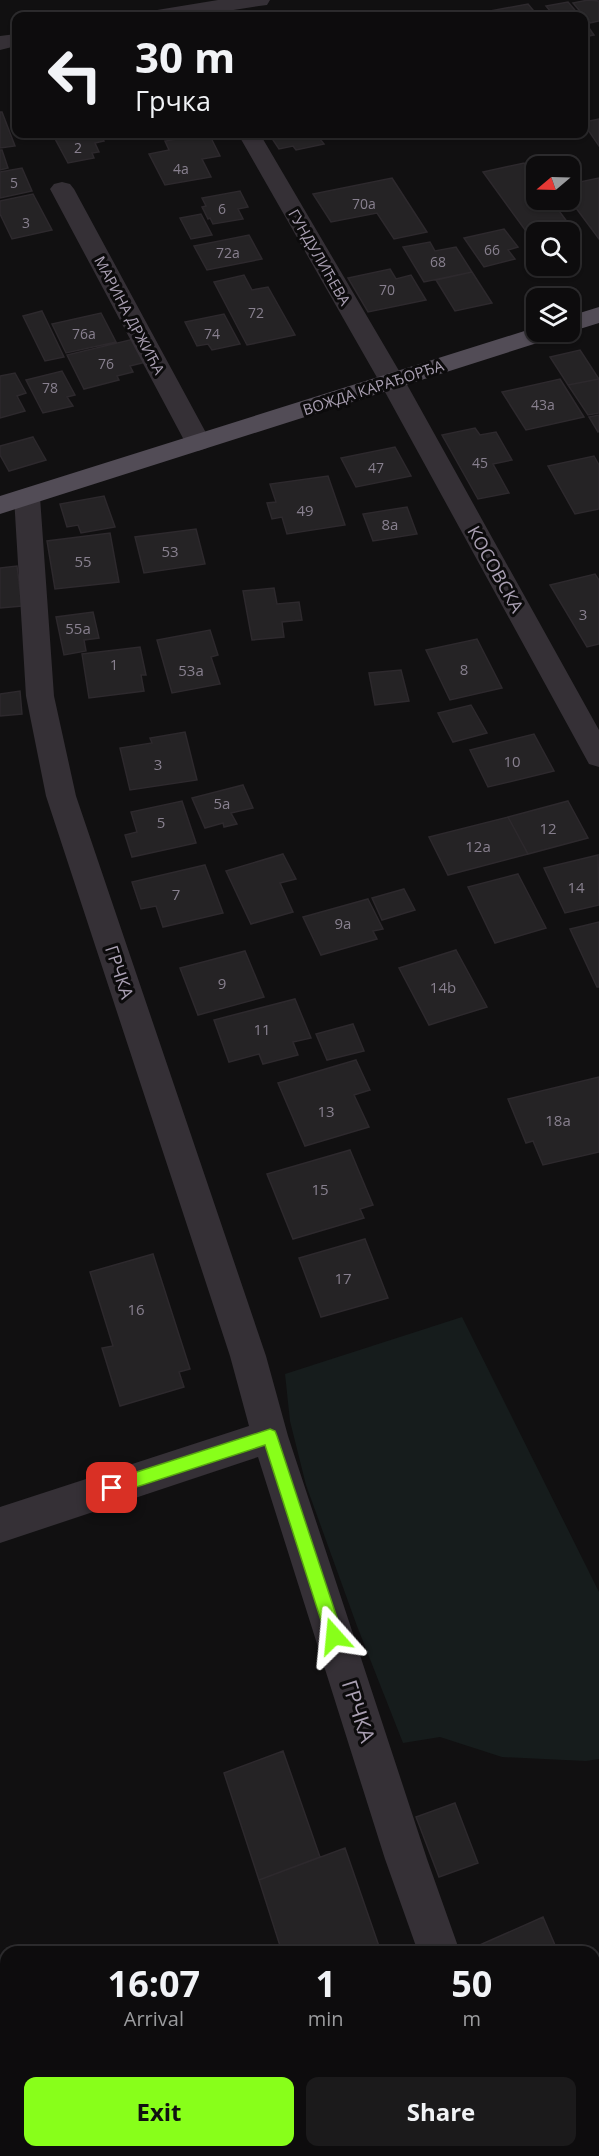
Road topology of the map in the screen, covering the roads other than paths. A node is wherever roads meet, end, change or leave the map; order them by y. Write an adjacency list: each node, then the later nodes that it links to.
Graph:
1 (259, 0): 2 (street)
2 (177, 10)
3 (251, 138): 8 (street, ГУНДУЛИЋЕВА)
4 (62, 189): 9 (street, МАРИНА ДРЖИЋА)
5 (599, 315): 6 (main road)
6 (580, 321)
7 (526, 339): 8 (main road, ВОЖДА КАРАЂОРЂА)
8 (392, 381): 9 (main road, ВОЖДА КАРАЂОРЂА); 11 (street, КОСОВСКА)
9 (198, 442): 10 (main road, ВОЖДА КАРАЂОРЂА)
10 (13, 501): 12 (street, ГРЧКА)
11 (599, 756)
12 (270, 1436): 13 (street); 14 (street, ГРЧКА)
13 (0, 1525)
14 (437, 1946)

